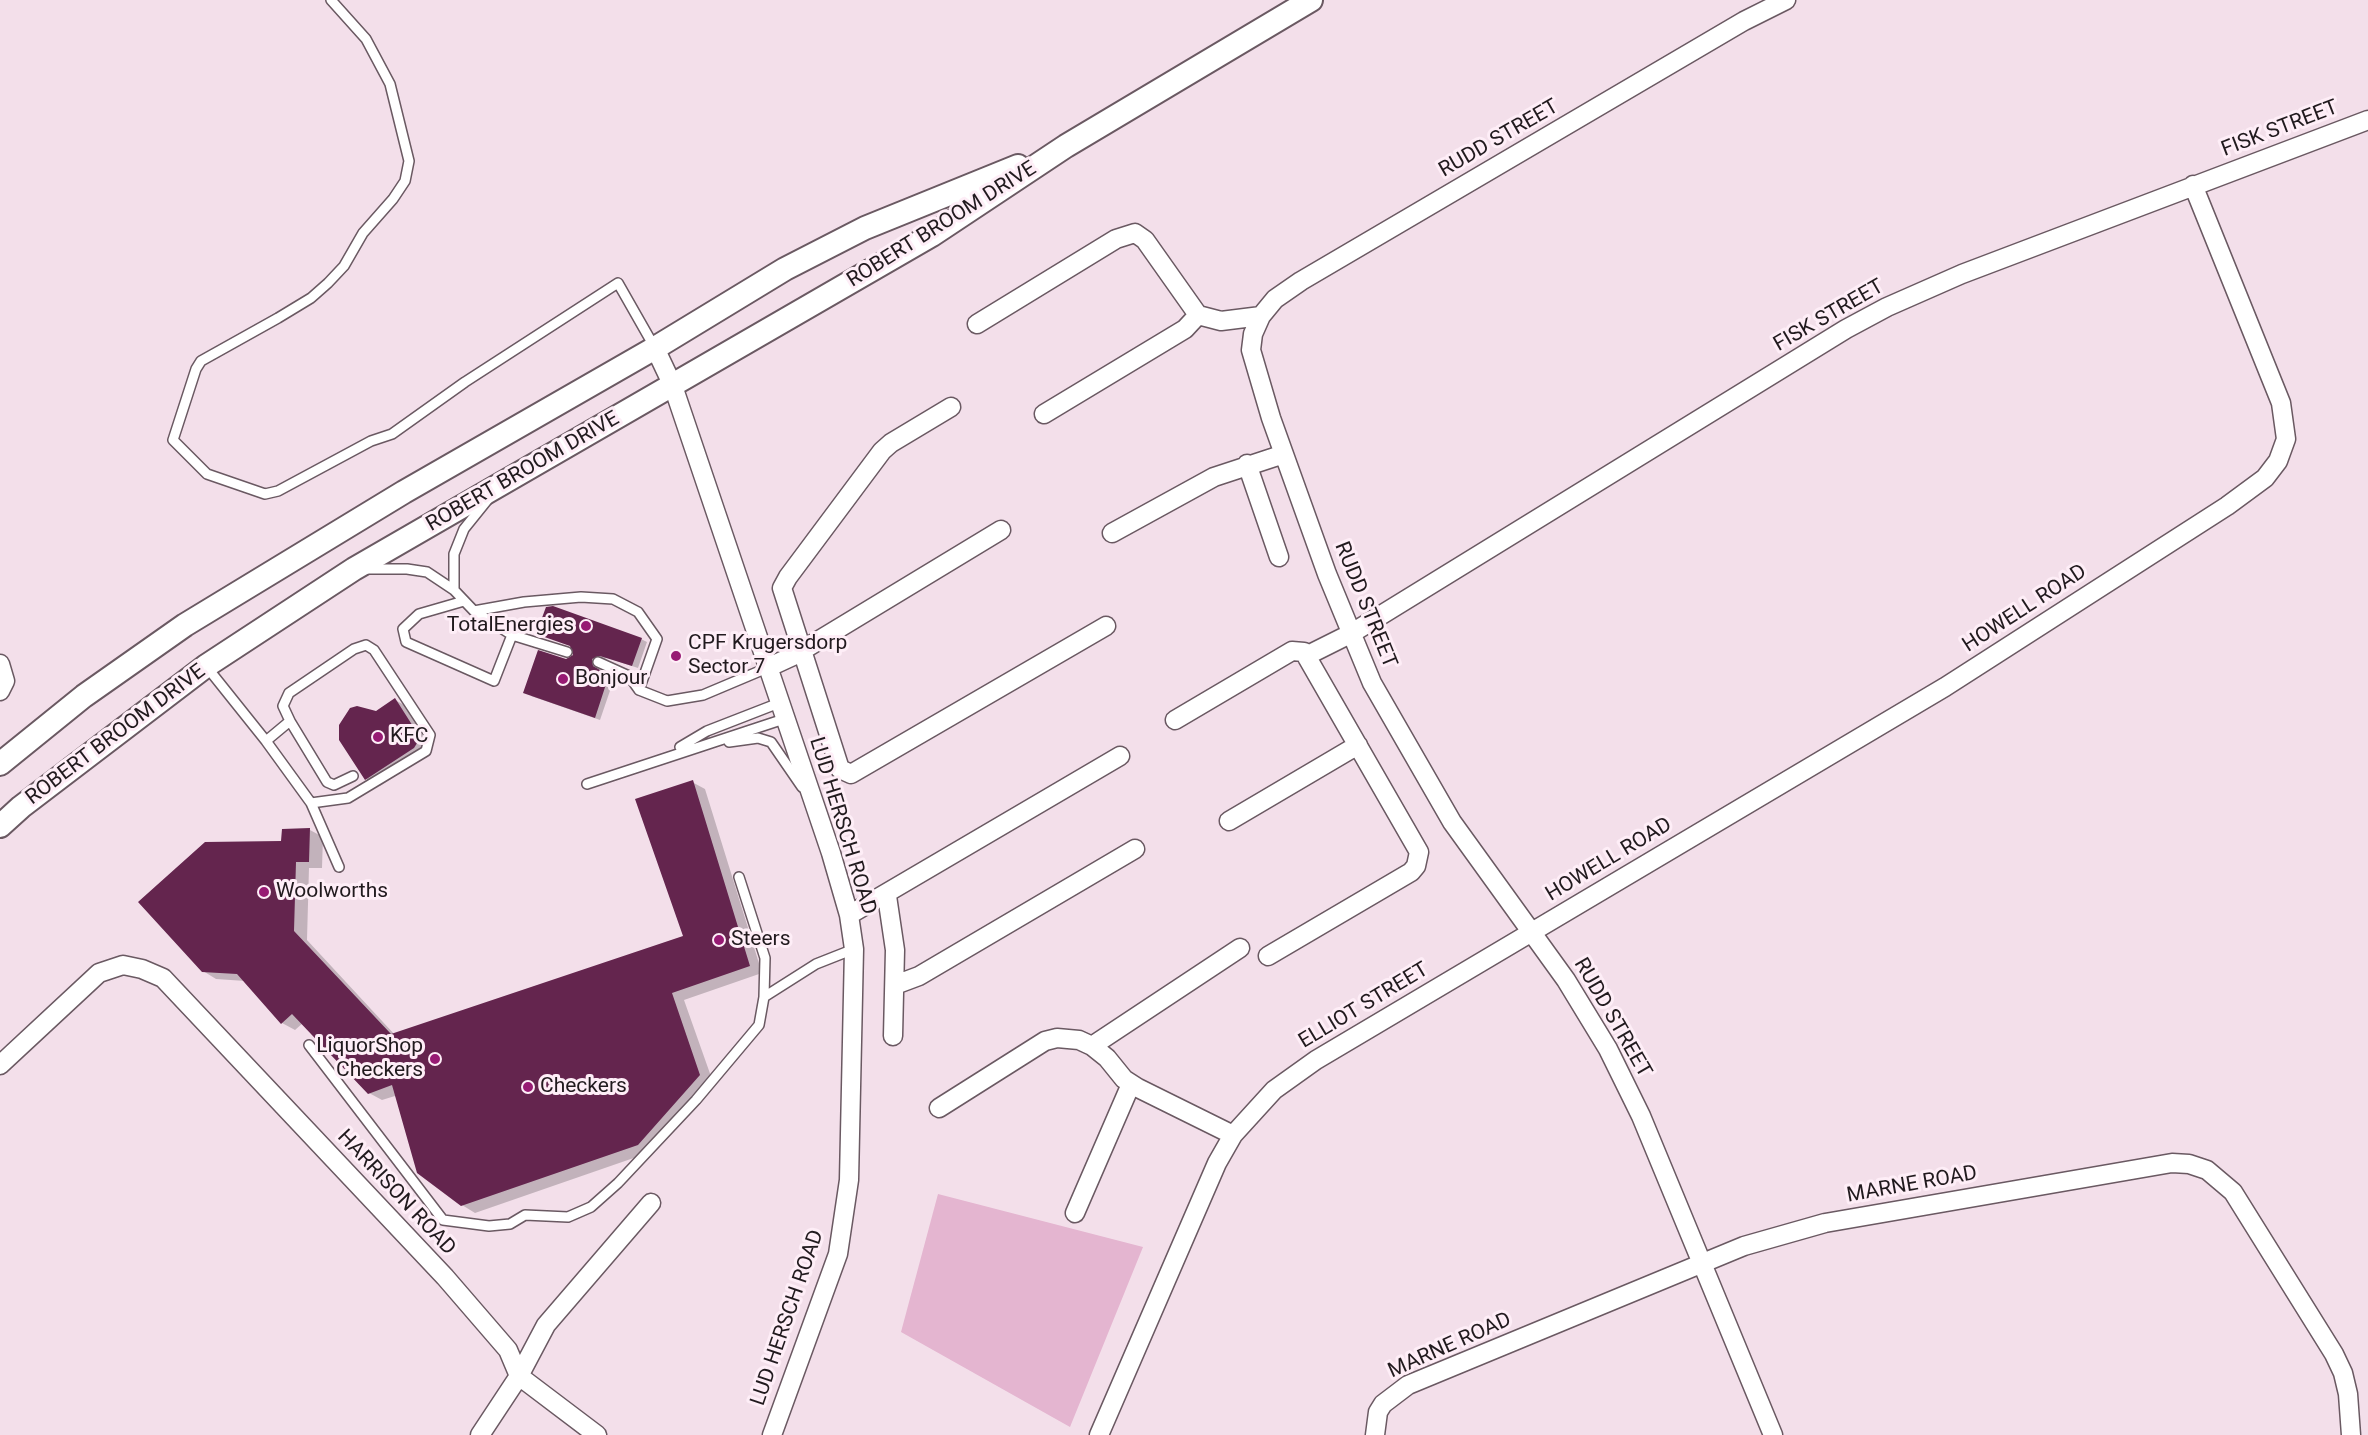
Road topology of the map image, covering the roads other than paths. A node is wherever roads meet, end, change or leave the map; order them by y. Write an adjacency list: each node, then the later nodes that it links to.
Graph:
1 (331, 0): 10 (lane)
2 (1311, 0): 5 (street, ROBERT BROOM DRIVE)
3 (1786, 0): 8 (street, RUDD STREET)
4 (2368, 120): 6 (street, FISK STREET)
5 (1066, 146): 10 (street, ROBERT BROOM DRIVE); 11 (street, ROBERT BROOM DRIVE)
6 (2193, 185): 25 (street, FISK STREET); 55 (street, HOWELL ROAD)
7 (1198, 315): 8 (street); 9 (street); 13 (street)
8 (1261, 316): 14 (street, RUDD STREET)
9 (976, 324)
10 (655, 348): 11 (street, LUD HERSCH ROAD); 43 (street, ROBERT BROOM DRIVE)
11 (673, 386): 16 (street, ROBERT BROOM DRIVE); 33 (street, LUD HERSCH ROAD)
12 (951, 407): 27 (street)
13 (1044, 414)
14 (1284, 454): 15 (street); 25 (street, RUDD STREET)
15 (1247, 464): 18 (street); 19 (street)
16 (495, 487): 20 (street, ROBERT BROOM DRIVE); 21 (lane)
17 (1001, 530): 27 (street)
18 (1112, 533)
19 (1279, 556)
20 (354, 569): 21 (lane); 32 (street, ROBERT BROOM DRIVE)
21 (454, 590): 22 (lane)
22 (464, 601): 23 (lane); 26 (lane)
23 (474, 611): 26 (lane); 34 (lane)
24 (1106, 626): 27 (street)
25 (1352, 633): 29 (street, FISK STREET); 55 (street, RUDD STREET)
26 (512, 635): 28 (lane)
27 (801, 651): 33 (street)
28 (567, 652)
29 (1308, 655): 37 (street); 40 (street)
30 (598, 662): 34 (lane)
31 (0, 664): 35 (street)
32 (206, 666): 39 (lane); 49 (street, ROBERT BROOM DRIVE)
33 (767, 668): 34 (lane); 36 (street, LUD HERSCH ROAD)
34 (639, 690)
35 (0, 691)
36 (782, 711): 41 (lane); 41 (lane); 47 (street, LUD HERSCH ROAD)
37 (1175, 720)
38 (290, 721): 39 (lane); 44 (lane); 46 (lane)
39 (266, 741): 46 (lane)
40 (1358, 745): 48 (street); 58 (street)
41 (668, 755): 45 (lane); 47 (lane)
42 (1120, 756): 53 (street)
43 (0, 764)
44 (353, 776)
45 (587, 784)
46 (311, 804): 51 (lane)
47 (814, 805): 54 (street, LUD HERSCH ROAD)
48 (1229, 821)
49 (0, 826)
50 (1135, 849): 59 (street)
51 (339, 867)
52 (739, 877): 60 (lane)
53 (886, 896): 54 (street); 59 (street)
54 (849, 915): 57 (street, LUD HERSCH ROAD)
55 (1532, 932): 67 (street, ELLIOT STREET); 70 (street, RUDD STREET)
56 (1240, 948): 63 (street)
57 (854, 949): 60 (lane); 74 (street, LUD HERSCH ROAD)
58 (1268, 956)
59 (895, 985): 61 (street)
60 (765, 997): 62 (lane)
61 (893, 1036)
62 (309, 1045)
63 (1092, 1046): 65 (street); 66 (street)
64 (0, 1065): 71 (street, HARRISON ROAD)
65 (1131, 1084): 67 (street); 69 (street)
66 (939, 1108)
67 (1233, 1135): 75 (street, ELLIOT STREET)
68 (651, 1203): 71 (street)
69 (1075, 1213)
70 (1702, 1263): 76 (street, MARNE ROAD); 77 (street, RUDD STREET); 78 (street, MARNE ROAD)
71 (519, 1376): 72 (street); 73 (street, HARRISON ROAD)
72 (480, 1435)
73 (597, 1435)
74 (772, 1435)
75 (1099, 1435)
76 (1374, 1435)
77 (1773, 1435)
78 (2351, 1435)

